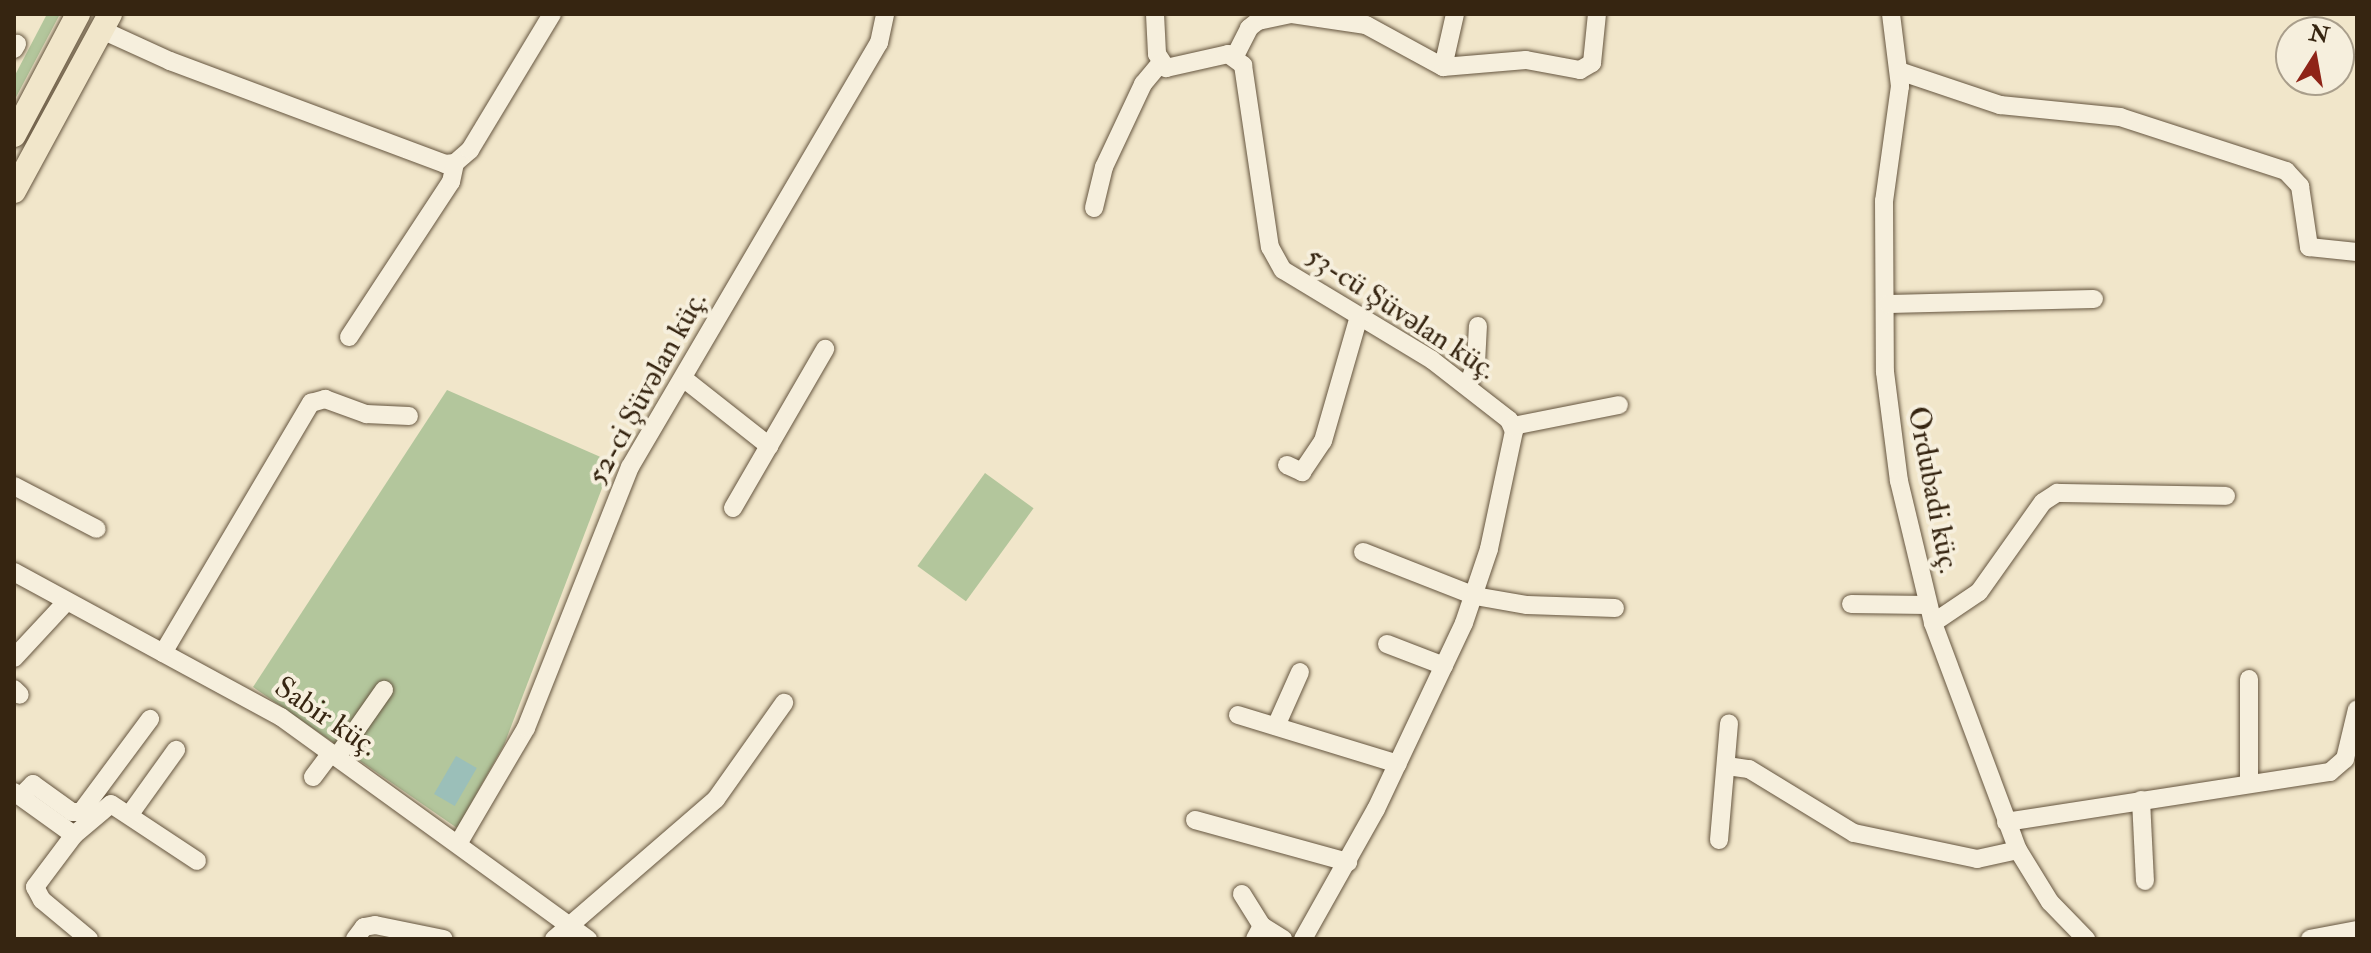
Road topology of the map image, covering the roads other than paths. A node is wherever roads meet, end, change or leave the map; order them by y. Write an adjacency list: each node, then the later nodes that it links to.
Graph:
1 (78, 14): 13 (main road)
2 (552, 14): 14 (street)
3 (885, 14): 24 (street, 52-ci Şüvəlan küç.)
4 (1155, 14): 10 (street)
5 (1455, 14): 11 (street)
6 (1597, 14): 11 (street)
7 (1891, 14): 12 (street, Ordubadi küç.)
8 (106, 22): 14 (street); 15 (main road)
9 (1235, 56): 10 (street); 11 (street); 20 (street, 53-cü Şüvəlan küç.)
10 (1160, 64): 16 (street)
11 (1443, 67)
12 (1899, 71): 17 (street); 19 (street, Ordubadi küç.)
13 (14, 135)
14 (455, 163): 22 (street)
15 (14, 191)
16 (1094, 208)
17 (2357, 252)
18 (2094, 299): 19 (street)
19 (1888, 304): 40 (street, Ordubadi küç.)
20 (1359, 316): 25 (street, 53-cü Şüvəlan küç.); 30 (street)
21 (1478, 326): 25 (street)
22 (349, 337)
23 (825, 349): 29 (street)
24 (683, 378): 29 (street); 69 (street, 52-ci Şüvəlan küç.)
25 (1468, 386): 28 (street, 53-cü Şüvəlan küç.)
26 (1619, 405): 28 (street)
27 (409, 416): 44 (street)
28 (1513, 426): 37 (street)
29 (769, 446): 33 (street)
30 (1287, 465)
31 (14, 486): 34 (street)
32 (2226, 496): 42 (street)
33 (733, 508)
34 (97, 529)
35 (1363, 552): 37 (street)
36 (14, 572): 38 (street, Sabir küç.)
37 (1475, 596): 41 (street); 46 (street)
38 (66, 602): 44 (street, Sabir küç.); 45 (street)
39 (1851, 604): 40 (street)
40 (1927, 605): 42 (street, Ordubadi küç.)
41 (1615, 608)
42 (1933, 623): 66 (street, Ordubadi küç.)
43 (1387, 644): 46 (street)
44 (163, 653): 57 (street, Sabir küç.)
45 (14, 658)
46 (1444, 666): 58 (street)
47 (1300, 672): 55 (street)
48 (2249, 679): 61 (street)
49 (384, 690): 57 (street)
50 (784, 703): 75 (street)
51 (2357, 709): 61 (street)
52 (1238, 715): 55 (street)
53 (150, 719): 62 (street)
54 (1729, 723): 59 (street)
55 (1276, 726): 58 (street)
56 (176, 750): 64 (street)
57 (334, 755): 60 (street); 69 (street, Sabir küç.)
58 (1398, 764): 72 (street)
59 (1727, 766): 68 (street); 70 (street)
60 (313, 777)
61 (2249, 783): 63 (street)
62 (17, 794): 67 (street)
63 (2141, 800): 66 (street); 73 (street)
64 (130, 814): 67 (street); 71 (street)
65 (1195, 820): 72 (street)
66 (2006, 822): 70 (street, Ordubadi küç.)
67 (74, 835): 78 (street)
68 (1719, 840)
69 (458, 844): 75 (street, Sabir küç.)
70 (2018, 850): 85 (street, Ordubadi küç.)
71 (197, 861)
72 (1348, 862): 84 (street)
73 (2145, 881)
74 (1242, 894): 77 (street)
75 (572, 927): 81 (street); 82 (street, Sabir küç.)
76 (2357, 930): 86 (street)
77 (1258, 933): 83 (street)
78 (89, 939)
79 (355, 939): 80 (street)
80 (444, 939)
81 (554, 939)
82 (588, 939)
83 (1283, 939)
84 (1303, 939)
85 (2086, 939)
86 (2310, 939)

